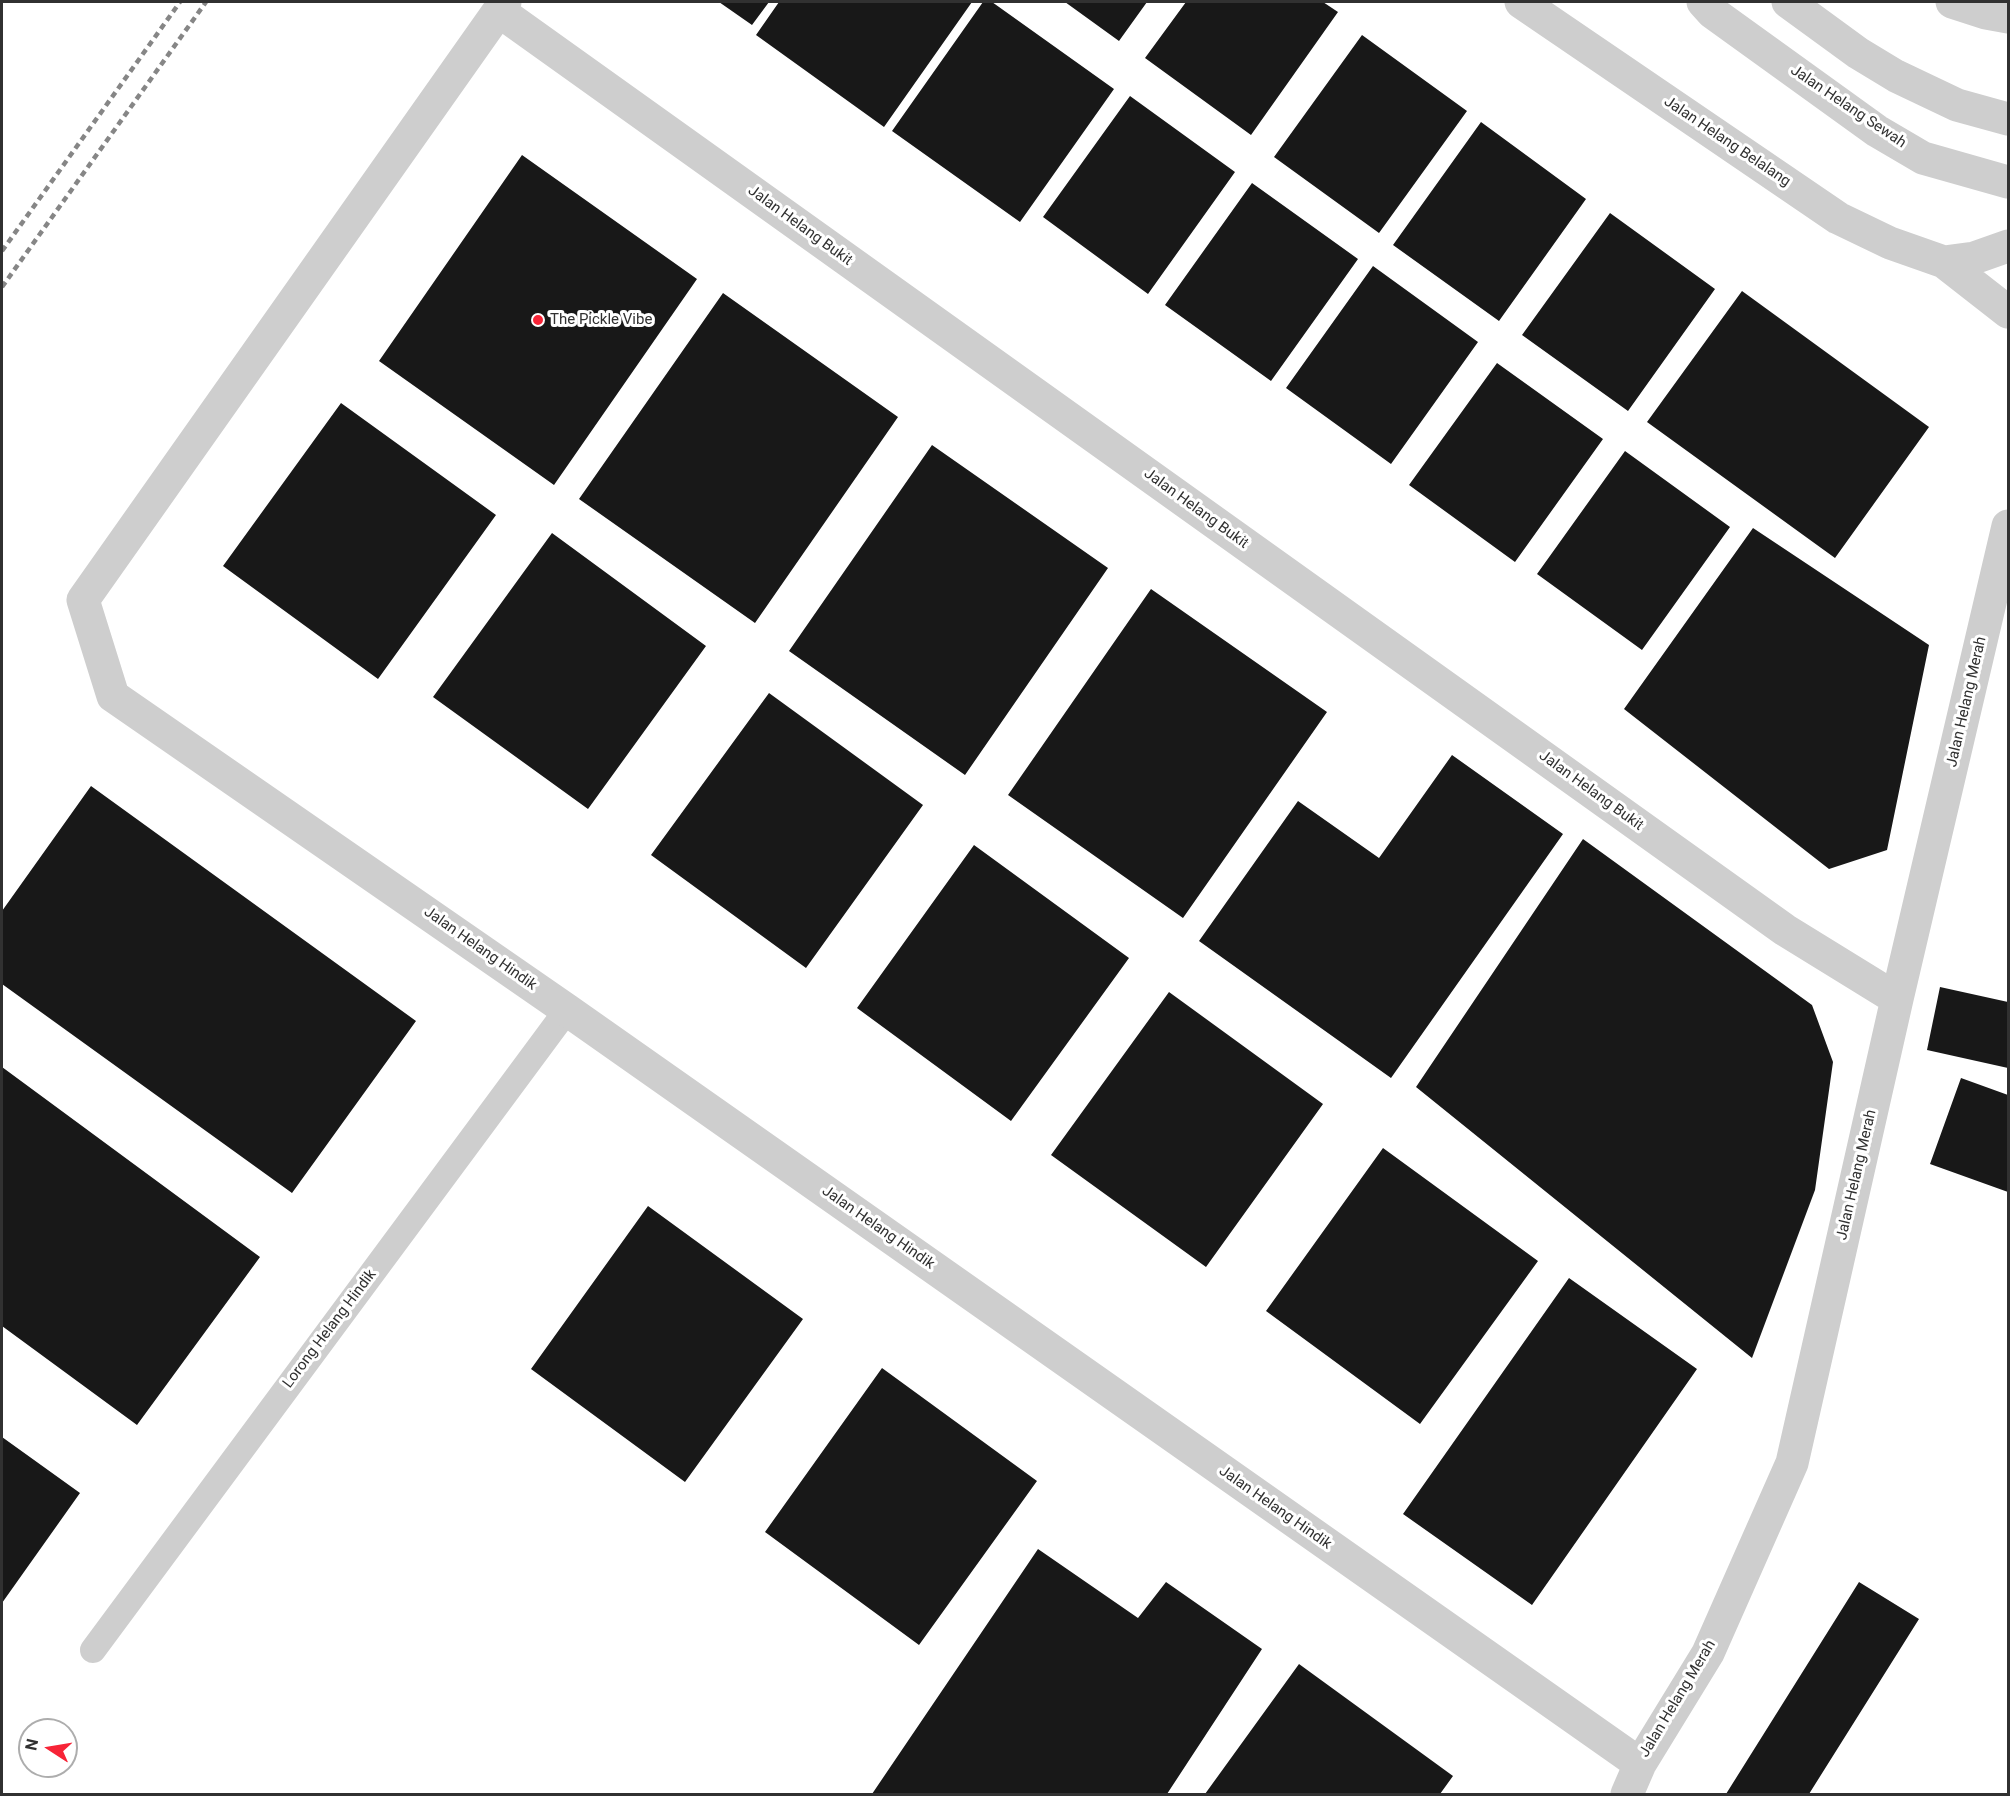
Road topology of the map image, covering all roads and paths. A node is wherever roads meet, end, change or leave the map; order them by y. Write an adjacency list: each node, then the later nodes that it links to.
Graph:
1 (1521, 2): 10 (street, Jalan Helang Belalang)
2 (1703, 2): 8 (street, Jalan Helang Sewah)
3 (1788, 2): 7 (street)
4 (1952, 2): 6 (street)
5 (502, 6): 13 (street, Jalan Helang Bukit); 14 (street, Jalan Helang Hindik)
6 (2008, 17)
7 (2008, 119)
8 (2008, 182)
9 (2008, 246): 10 (street, Jalan Helang Belalang)
10 (1944, 262): 11 (street, Jalan Helang Belalang)
11 (2008, 312)
12 (2008, 526): 13 (street, Jalan Helang Merah)
13 (1897, 999): 16 (street, Jalan Helang Merah)
14 (567, 1010): 15 (lane, Lorong Helang Hindik); 16 (street, Jalan Helang Hindik)
15 (93, 1650)
16 (1640, 1764): 17 (street, Jalan Helang Merah)
17 (1627, 1794)

